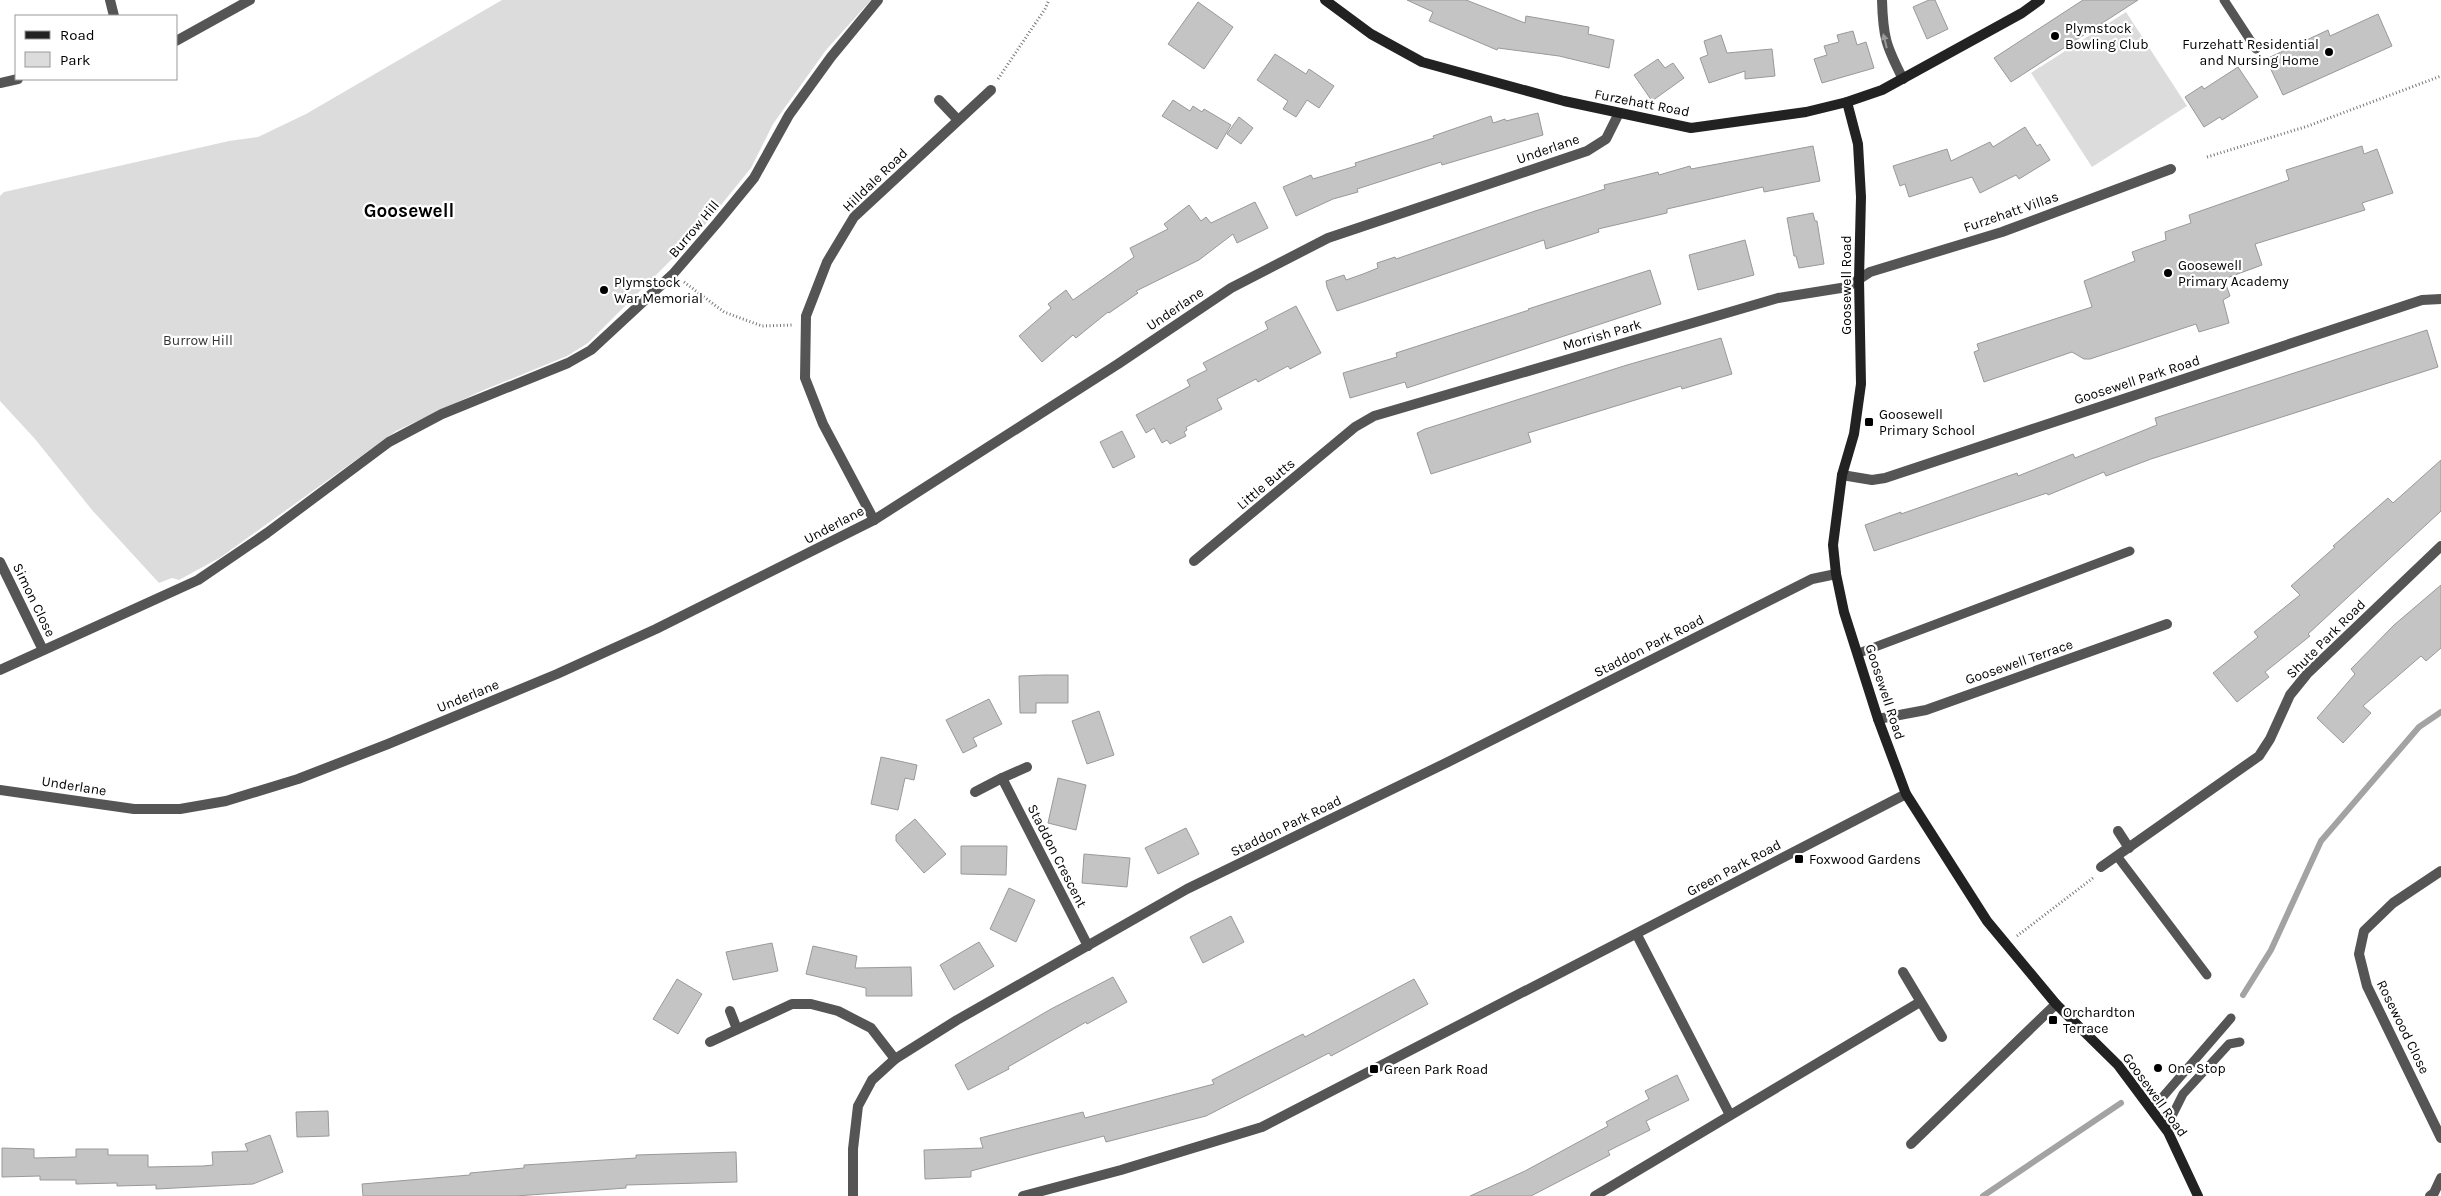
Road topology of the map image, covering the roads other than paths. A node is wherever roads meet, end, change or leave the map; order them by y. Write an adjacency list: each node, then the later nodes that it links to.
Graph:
1 (110, 0): 8 (street)
2 (250, 0): 9 (street)
3 (878, 0): 31 (street, Burrow Hill)
4 (1324, 0): 17 (street, Furzehatt Road)
5 (1882, 0): 11 (street, one-way to 5)
6 (2040, 0): 11 (street, Furzehatt Road)
7 (2224, 0): 10 (lane)
8 (114, 15)
9 (178, 40)
10 (2256, 48)
11 (1903, 79): 16 (street, Furzehatt Road)
12 (15, 80): 13 (street)
13 (0, 83)
14 (991, 90): 18 (street, Hilldale Road)
15 (939, 100): 18 (street)
16 (1847, 102): 17 (street, Furzehatt Road); 20 (street, Goosewell Road)
17 (1618, 113): 24 (street, Underlane)
18 (958, 120): 24 (street, Hilldale Road)
19 (2171, 169): 20 (street, Furzehatt Villas)
20 (1859, 279): 22 (street, Morrish Park); 23 (street, Goosewell Road)
21 (2441, 298): 23 (street, Goosewell Park Road)
22 (1355, 427): 27 (street, Little Butts)
23 (1842, 475): 29 (street, Goosewell Road)
24 (874, 520): 37 (street, Underlane)
25 (2441, 546): 41 (street, Shute Park Road)
26 (2130, 551): 32 (lane)
27 (1194, 561)
28 (0, 562): 31 (street, Simon Close)
29 (1836, 574): 32 (street, Goosewell Road); 46 (street, Staddon Park Road)
30 (2166, 624): 34 (street, Goosewell Terrace)
31 (43, 650): 33 (street, Burrow Hill)
32 (1859, 653): 34 (street, Goosewell Road)
33 (0, 670)
34 (1878, 719): 39 (street, Goosewell Road)
35 (1027, 767): 36 (street)
36 (1002, 778): 38 (street); 46 (street, Staddon Crescent)
37 (0, 790)
38 (975, 792)
39 (1906, 794): 45 (street, Green Park Road); 50 (street, Goosewell Road)
40 (2118, 831): 41 (street)
41 (2129, 848): 42 (street, Shute Park Road)
42 (2118, 856): 43 (street, Shute Park Road); 48 (lane)
43 (2101, 867)
44 (2441, 871): 61 (street, Rosewood Close)
45 (1637, 935): 59 (street); 66 (street, Green Park Road)
46 (1088, 946): 57 (street, Staddon Park Road)
47 (1903, 972): 49 (street)
48 (2207, 975)
49 (1920, 1002): 54 (street); 59 (street)
50 (2056, 1004): 62 (street); 68 (street, Goosewell Road)
51 (730, 1011): 53 (street)
52 (2232, 1018): 58 (lane)
53 (737, 1029): 55 (street); 57 (street)
54 (1942, 1037)
55 (710, 1042)
56 (2240, 1042): 60 (lane)
57 (895, 1059): 65 (street, Staddon Park Road)
58 (2154, 1107)
59 (1730, 1115): 64 (street)
60 (2166, 1128)
61 (2441, 1138)
62 (1911, 1144)
63 (2441, 1178): 69 (street)
64 (1612, 1192): 67 (street)
65 (854, 1196)
66 (1023, 1196)
67 (1595, 1196)
68 (2198, 1196)
69 (2430, 1196)

